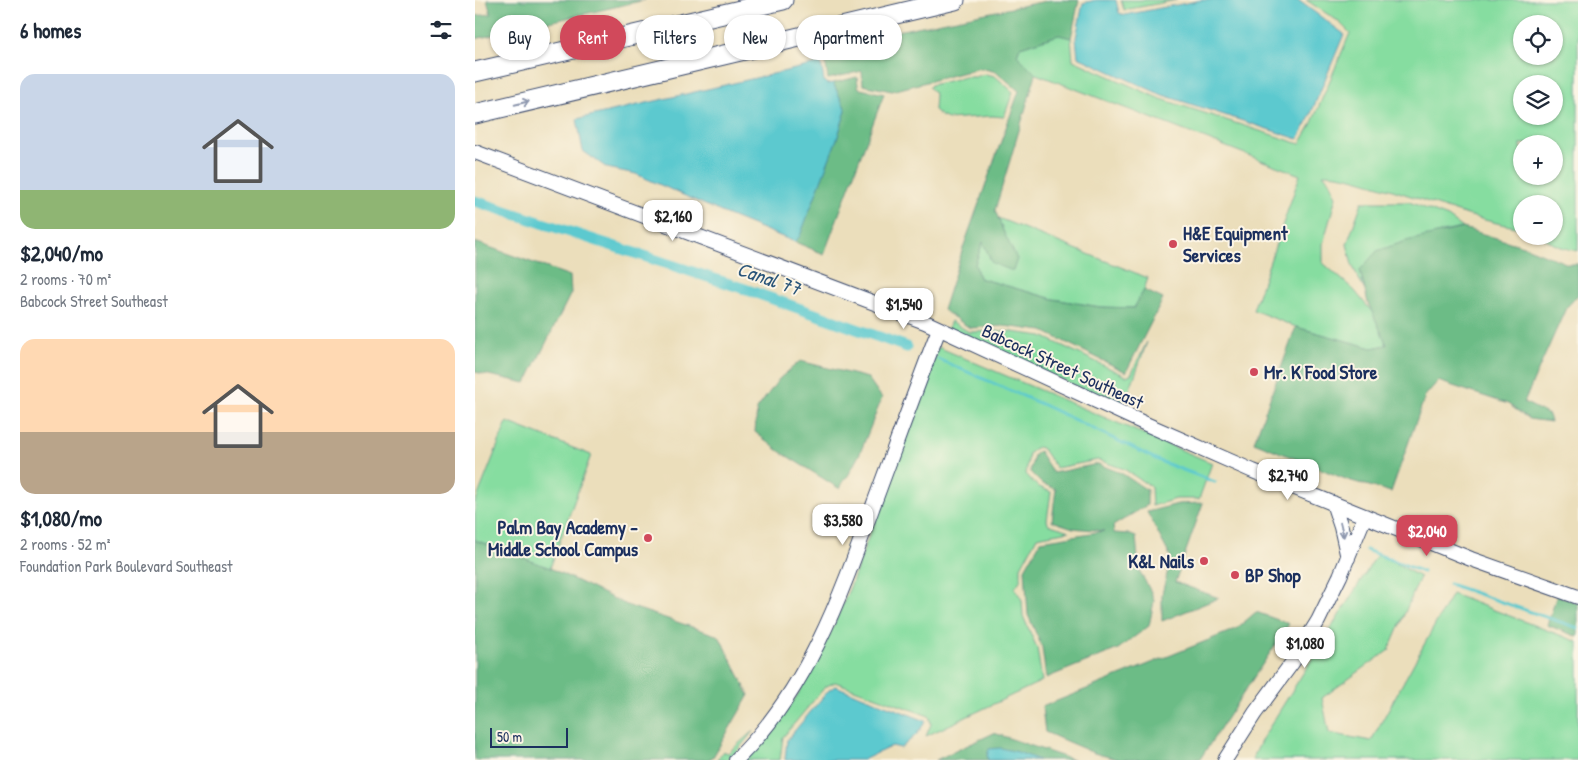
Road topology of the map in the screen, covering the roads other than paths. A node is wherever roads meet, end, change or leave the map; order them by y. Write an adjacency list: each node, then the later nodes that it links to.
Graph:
1 (783, 0): 3 (highway)
2 (955, 0): 4 (highway, one-way to 2)
3 (475, 72)
4 (475, 114)
5 (475, 152): 6 (main road, Babcock Street Southeast)
6 (939, 329): 7 (main road, Babcock Street Southeast); 11 (main road)
7 (1333, 503): 8 (main road, Babcock Street Southeast); 9 (main road, one-way to 9)
8 (1365, 516): 9 (main road); 10 (main road, Babcock Street Southeast)
9 (1347, 558): 12 (main road)
10 (1578, 597)
11 (736, 760)
12 (1225, 760)

